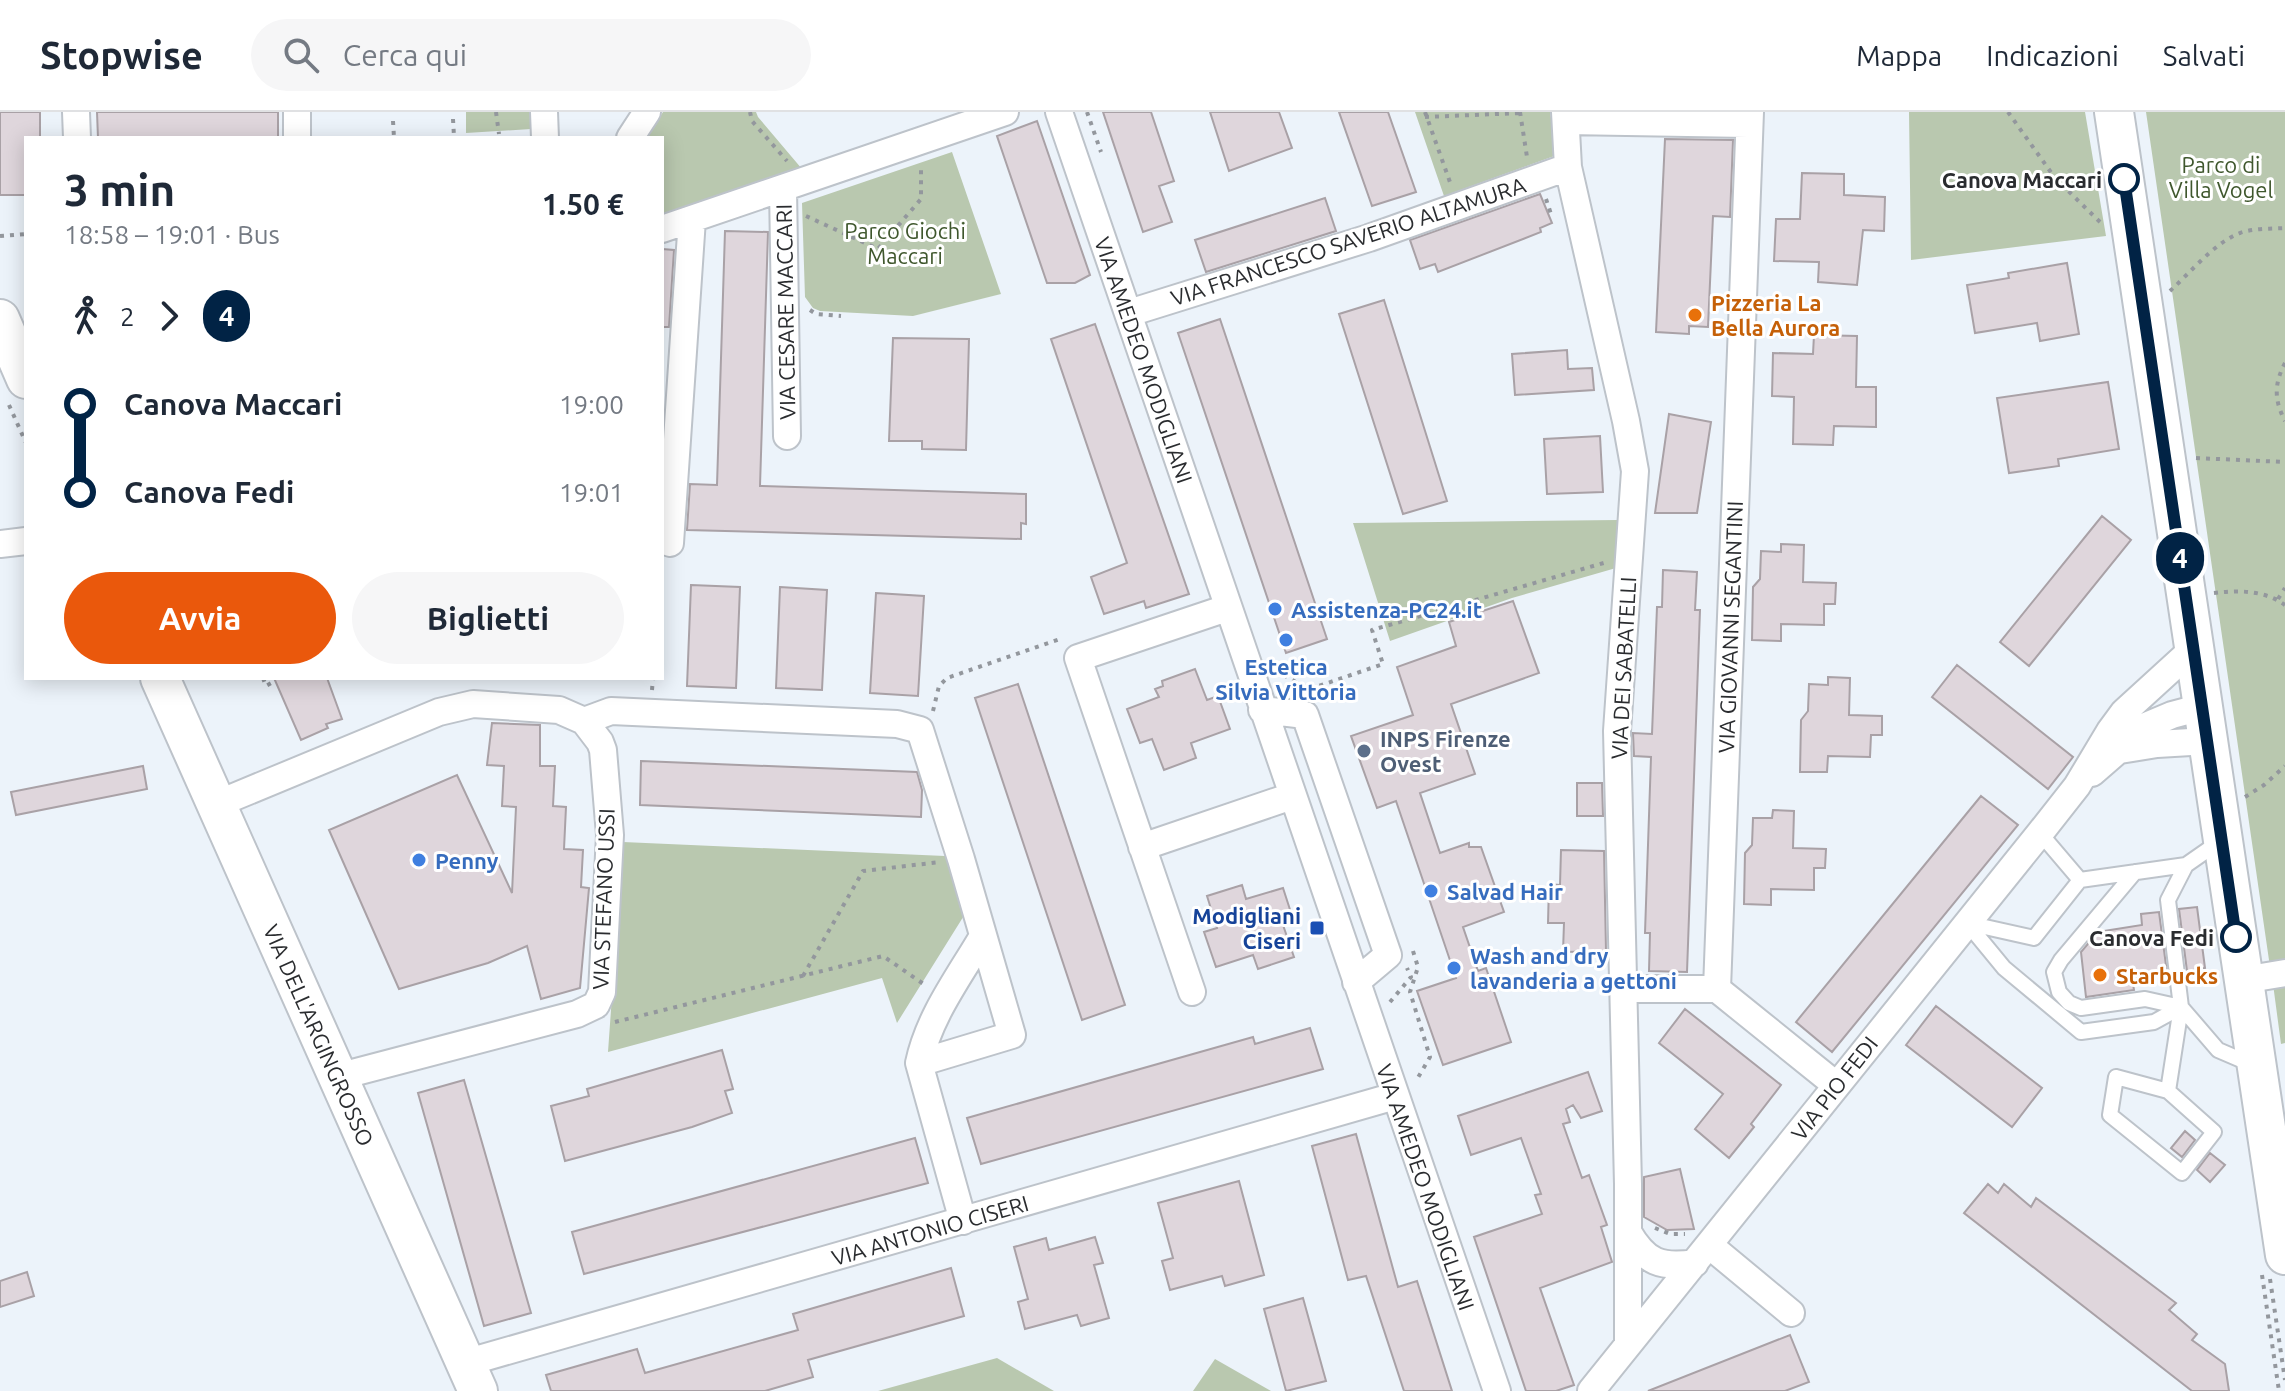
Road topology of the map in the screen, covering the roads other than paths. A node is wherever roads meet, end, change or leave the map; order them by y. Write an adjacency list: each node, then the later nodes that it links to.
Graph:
1 (76, 112): 10 (street)
2 (297, 112): 11 (street)
3 (544, 112): 12 (street)
4 (647, 112): 13 (street)
5 (1005, 112): 15 (street, VIA CESARE MACCARI)
6 (1059, 112): 18 (street, VIA AMEDEO MODIGLIANI)
7 (2114, 112): 26 (street)
8 (1566, 116): 9 (street); 14 (street, VIA DEI SABATELLI)
9 (1749, 118): 46 (street, VIA GIOVANNI SEGANTINI)
10 (77, 136)
11 (297, 136)
12 (545, 136)
13 (631, 136)
14 (1568, 167): 18 (street, VIA FRANCESCO SAVERIO ALTAMURA); 45 (street, VIA DEI SABATELLI)
15 (793, 185): 16 (street, VIA CESARE MACCARI); 21 (street, VIA CESARE MACCARI)
16 (692, 219): 17 (street, VIA CESARE MACCARI); 23 (street)
17 (664, 228)
18 (1129, 313): 25 (street, VIA AMEDEO MODIGLIANI)
19 (0, 319): 20 (street)
20 (16, 387)
21 (787, 436)
22 (24, 541): 24 (street)
23 (670, 543)
24 (0, 544)
25 (1227, 608): 28 (street, VIA AMEDEO MODIGLIANI); 36 (street)
26 (2193, 649): 30 (street); 31 (street, VIA PIO FEDI)
27 (161, 680): 33 (street, VIA DELL'ARGINGROSSO)
28 (1262, 710): 32 (street, VIA AMEDEO MODIGLIANI); 44 (street)
29 (584, 721): 33 (street); 41 (street); 51 (street, VIA STEFANO USSI)
30 (2205, 724): 31 (street, VIA PIO FEDI); 34 (street)
31 (2077, 786): 35 (street, VIA PIO FEDI)
32 (1292, 796): 36 (street); 44 (street, VIA AMEDEO MODIGLIANI)
33 (217, 804): 51 (street, VIA DELL'ARGINGROSSO)
34 (2221, 826): 37 (lane); 43 (street)
35 (2040, 833): 39 (lane); 40 (street, VIA PIO FEDI)
36 (1142, 847): 47 (street)
37 (2186, 865): 38 (lane); 48 (lane)
38 (2135, 872): 39 (lane); 48 (lane)
39 (2080, 880): 40 (lane)
40 (1967, 923): 48 (lane); 52 (street, VIA PIO FEDI)
41 (983, 936): 49 (street); 49 (street)
42 (2285, 973): 43 (street)
43 (2243, 980): 50 (street)
44 (1356, 982): 54 (street, VIA AMEDEO MODIGLIANI)
45 (1623, 989): 46 (street); 56 (street, VIA DEI SABATELLI)
46 (1717, 989): 52 (street)
47 (1192, 992)
48 (2181, 1007): 50 (lane); 53 (lane)
49 (919, 1063): 55 (street)
50 (2256, 1067): 58 (street)
51 (337, 1077): 61 (street, VIA DELL'ARGINGROSSO)
52 (1836, 1085): 57 (street, VIA PIO FEDI)
53 (2168, 1091): 53 (lane)
54 (1395, 1096): 55 (street, VIA ANTONIO CISERI); 62 (street, VIA AMEDEO MODIGLIANI)
55 (963, 1221): 61 (street, VIA ANTONIO CISERI)
56 (1628, 1232): 57 (street); 60 (street, VIA DEI SABATELLI)
57 (1702, 1254): 59 (street); 60 (street, VIA PIO FEDI)
58 (2277, 1265)
59 (1791, 1313)
60 (1628, 1344): 63 (street, VIA PIO FEDI)
61 (471, 1377)
62 (1497, 1391)
63 (1591, 1391)

